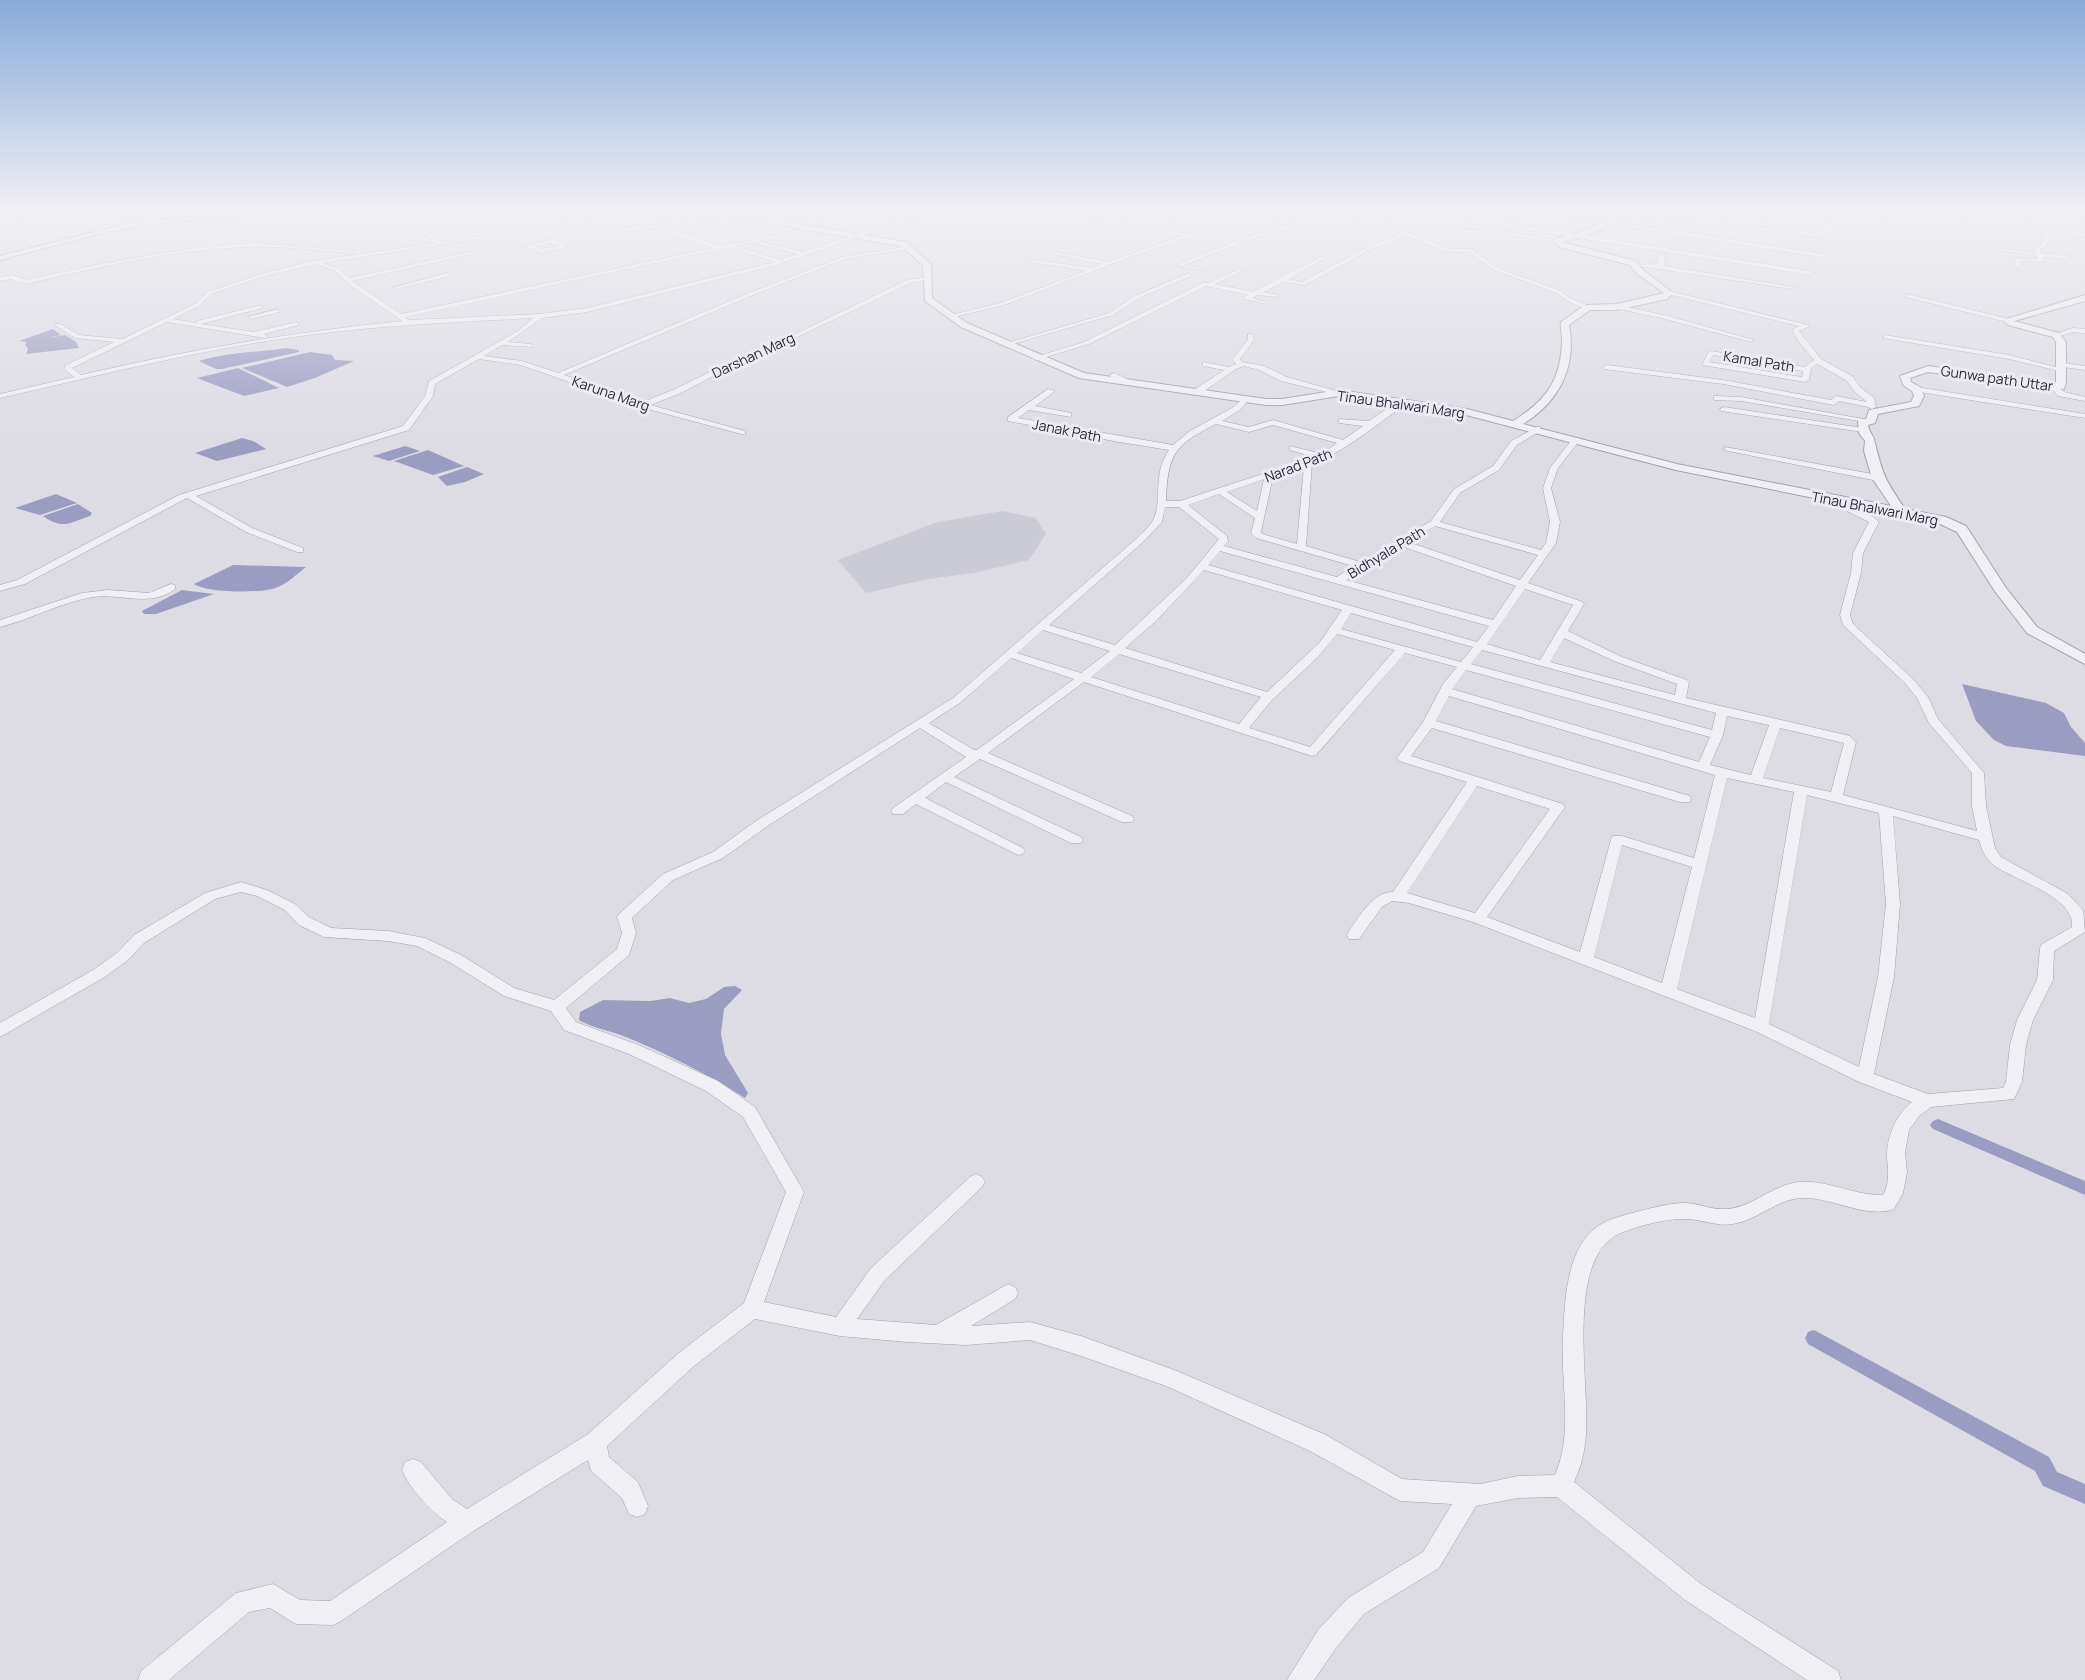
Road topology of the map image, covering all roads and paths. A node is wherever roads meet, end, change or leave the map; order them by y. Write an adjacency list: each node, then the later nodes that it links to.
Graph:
1 (230, 285): 34 (street)
2 (355, 285): 31 (street)
3 (544, 285): 31 (street)
4 (691, 285): 32 (street)
5 (773, 285): 72 (street)
6 (900, 285): 88 (street, Darshan Marg)
7 (928, 285): 33 (street, Tinau Bhalwari Marg)
8 (1054, 285): 33 (street)
9 (1164, 285): 55 (street)
10 (1202, 285): 61 (street)
11 (1211, 285): 19 (street)
12 (1272, 285): 16 (street)
13 (1541, 285): 26 (street)
14 (1659, 285): 20 (street)
15 (1783, 285): 17 (street)
16 (1269, 287): 18 (street); 19 (street)
17 (1791, 287)
18 (1280, 289)
19 (1254, 293): 22 (street); 25 (street)
20 (1669, 293): 27 (street); 62 (street)
21 (1908, 295): 36 (street)
22 (1277, 296)
23 (2085, 298): 36 (street)
24 (244, 303): 30 (street)
25 (1265, 303)
26 (1586, 306): 27 (street); 97 (street)
27 (1617, 307): 51 (street)
28 (216, 310): 30 (street)
29 (278, 311): 42 (street)
30 (226, 315): 38 (street)
31 (399, 316): 37 (street)
32 (540, 316): 37 (street); 54 (street)
33 (950, 316): 55 (street, Tinau Bhalwari Marg)
34 (166, 320): 38 (street); 52 (street)
35 (277, 320): 43 (street)
36 (2007, 320): 48 (street)
37 (408, 322): 46 (street)
38 (193, 323): 42 (street)
39 (297, 324): 41 (street)
40 (58, 325): 52 (street)
41 (286, 326): 45 (street); 46 (street)
42 (214, 327): 43 (street)
43 (235, 330): 45 (street)
44 (2085, 331): 48 (street)
45 (253, 334): 49 (street)
46 (297, 335): 49 (street)
47 (1250, 335): 64 (street)
48 (2056, 335): 66 (street, Gunwa path Uttar)
49 (276, 338): 74 (street)
50 (1885, 338): 58 (street)
51 (1751, 340)
52 (124, 341): 74 (street)
53 (619, 341): 60 (street)
54 (501, 343): 56 (street); 59 (street)
55 (1007, 344): 61 (street, Tinau Bhalwari Marg)
56 (531, 346)
57 (2006, 348): 58 (street)
58 (2000, 356): 66 (street)
59 (479, 357): 71 (street, Karuna Marg); 111 (street)
60 (577, 358)
61 (1036, 358): 75 (street, Tinau Bhalwari Marg)
62 (1818, 361): 70 (street); 91 (street)
63 (1206, 364): 69 (street)
64 (1240, 364): 69 (street); 81 (street)
65 (556, 366): 71 (street)
66 (2059, 366): 68 (street); 77 (street, Gunwa path Uttar)
67 (1607, 367): 76 (street)
68 (2085, 368)
69 (1230, 369): 80 (street)
70 (1806, 369): 70 (street, Kamal Path)
71 (545, 370): 72 (street, Karuna Marg)
72 (559, 375): 88 (street, Karuna Marg)
73 (1114, 375): 75 (street)
74 (79, 377): 82 (street)
75 (1126, 382): 80 (street, Tinau Bhalwari Marg)
76 (1729, 383): 84 (street); 91 (street)
77 (2055, 388): 78 (street, Gunwa path Uttar); 85 (street)
78 (1916, 389): 91 (street); 93 (street)
79 (1051, 391): 89 (street, Janak Path)
80 (1197, 392): 86 (street, Tinau Bhalwari Marg)
81 (1339, 393): 86 (street, Tinau Bhalwari Marg); 87 (street, Tinau Bhalwari Marg)
82 (0, 396)
83 (1717, 398): 84 (street)
84 (1741, 399): 91 (street)
85 (2085, 399)
86 (1244, 400): 94 (street)
87 (1403, 402): 96 (street, Narad Path); 97 (street, Tinau Bhalwari Marg)
88 (643, 405): 100 (street, Karuna Marg)
89 (1028, 407): 92 (street); 103 (street, Janak Path)
90 (1724, 409): 99 (street)
91 (1872, 413): 99 (street)
92 (1068, 415)
93 (2085, 416)
94 (1215, 421): 102 (street); 103 (street)
95 (1342, 421): 96 (street)
96 (1371, 424): 102 (street, Narad Path)
97 (1515, 424): 98 (street, Tinau Bhalwari Marg)
98 (1537, 429): 101 (street, Tinau Bhalwari Marg); 117 (street, Bidhyala Path)
99 (1863, 430): 109 (street)
100 (742, 433)
101 (1576, 440): 112 (street, Tinau Bhalwari Marg); 122 (street)
102 (1345, 443): 106 (street, Narad Path)
103 (1174, 448): 113 (street)
104 (1293, 448): 106 (street)
105 (1728, 450): 109 (street)
106 (1323, 458): 107 (street, Narad Path)
107 (1308, 464): 108 (street, Narad Path); 120 (street)
108 (1269, 477): 110 (street, Narad Path); 116 (street)
109 (1878, 478): 115 (street)
110 (1221, 492): 114 (street, Narad Path); 116 (street)
111 (188, 495): 121 (street); 128 (street)
112 (1844, 502): 115 (street, Tinau Bhalwari Marg); 165 (street)
113 (1161, 504): 114 (street, Narad Path); 132 (street)
114 (1181, 504): 119 (street)
115 (1900, 510): 139 (street, Tinau Bhalwari Marg)
116 (1260, 517): 120 (street)
117 (1434, 523): 118 (street, Bidhyala Path); 122 (street)
118 (1400, 542): 123 (street, Bidhyala Path); 126 (street)
119 (1219, 548): 124 (street); 125 (street)
120 (1300, 549): 123 (street)
121 (300, 550)
122 (1544, 555): 126 (street)
123 (1361, 565): 125 (street, Bidhyala Path)
124 (1203, 567): 129 (street); 137 (street)
125 (1338, 581): 131 (street)
126 (1522, 583): 131 (street); 134 (street)
127 (171, 587): 130 (street)
128 (0, 588)
129 (1348, 609): 133 (street); 135 (street)
130 (0, 624)
131 (1495, 624): 135 (street)
132 (1041, 626): 137 (street); 138 (street)
133 (1337, 631): 136 (street); 144 (street)
134 (1563, 633): 140 (street); 145 (street)
135 (1480, 646): 140 (street); 141 (street)
136 (1402, 649): 141 (street); 150 (street)
137 (1117, 650): 142 (street); 144 (street)
138 (1009, 654): 142 (street); 147 (street)
139 (2085, 660)
140 (1543, 664): 145 (street)
141 (1462, 667): 143 (street); 151 (street)
142 (1080, 678): 150 (street); 152 (street)
143 (1446, 691): 148 (street); 153 (street)
144 (1269, 696): 150 (street)
145 (1680, 699): 146 (street)
146 (1722, 711): 149 (street); 151 (street)
147 (920, 723): 152 (street); 174 (street)
148 (1429, 723): 157 (street); 161 (street)
149 (1776, 723): 156 (street); 159 (street)
150 (1241, 729)
151 (1717, 735): 153 (street)
152 (976, 754): 155 (street); 164 (street)
153 (1703, 766): 154 (street)
154 (1722, 772): 156 (street); 168 (street)
155 (945, 777): 160 (street); 166 (street)
156 (1756, 780): 158 (street)
157 (1474, 781): 169 (street); 170 (street)
158 (1801, 790): 159 (street); 175 (street)
159 (1836, 797): 163 (street)
160 (915, 798): 162 (street); 167 (street)
161 (1685, 800)
162 (898, 811)
163 (1886, 812): 165 (street); 177 (street)
164 (1127, 819)
165 (1985, 837): 178 (street)
166 (1076, 840)
167 (1018, 851)
168 (1699, 864): 172 (street); 173 (street)
169 (1397, 897): 170 (street); 171 (street)
170 (1478, 919): 172 (street)
171 (1354, 935)
172 (1585, 961): 173 (street)
173 (1668, 992): 175 (street)
174 (557, 1007): 176 (street); 181 (street)
175 (1761, 1027): 177 (street)
176 (0, 1031)
177 (1865, 1077): 178 (street)
178 (1927, 1101): 186 (street)
179 (976, 1182): 182 (street)
180 (1008, 1293): 183 (street)
181 (752, 1309): 182 (street); 184 (street)
182 (840, 1327): 183 (street)
183 (938, 1335): 187 (street)
184 (596, 1442): 188 (street); 189 (street)
185 (413, 1470): 189 (street)
186 (1561, 1486): 187 (street); 192 (street)
187 (1471, 1494): 191 (street)
188 (637, 1506)
189 (467, 1522): 190 (street)
190 (150, 1680)
191 (1299, 1680)
192 (1829, 1680)

